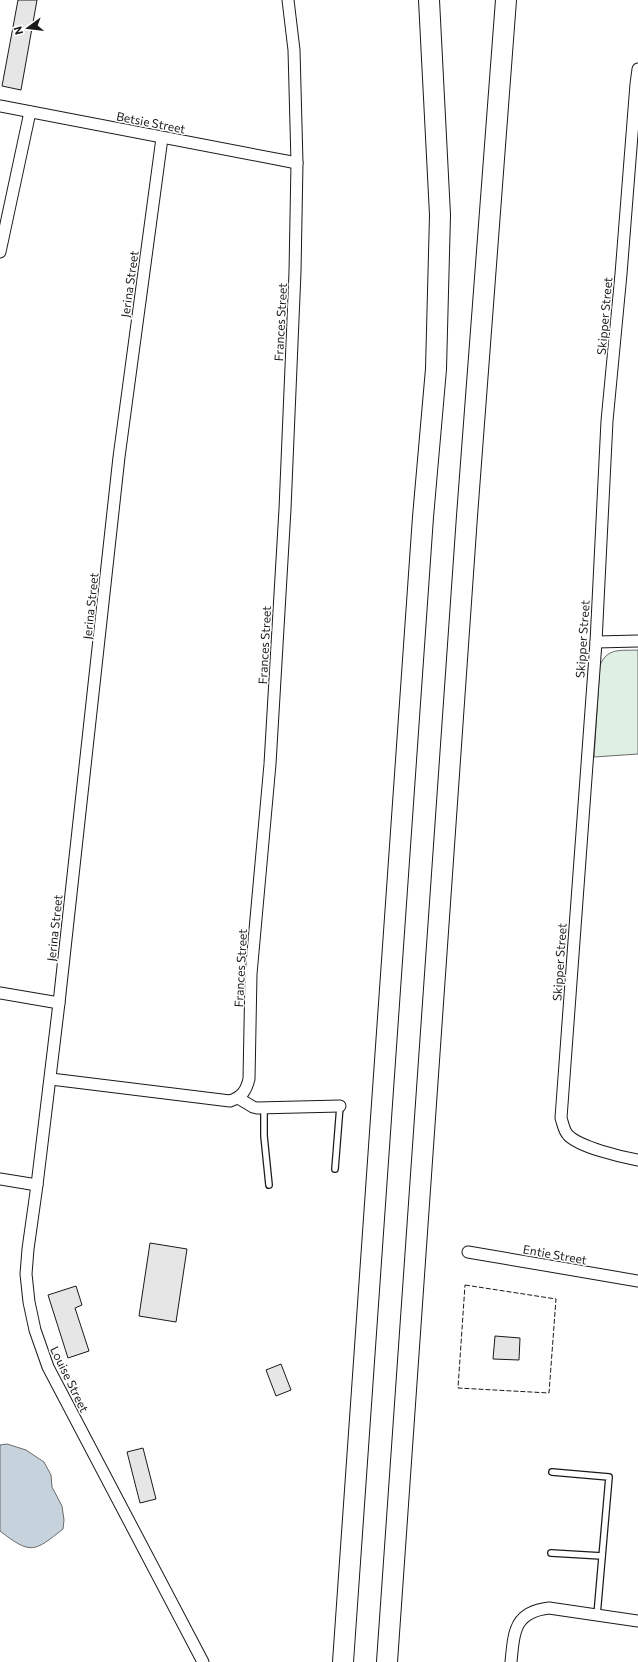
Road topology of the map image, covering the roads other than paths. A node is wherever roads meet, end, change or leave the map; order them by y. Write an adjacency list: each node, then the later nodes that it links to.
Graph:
1 (288, 0): 8 (street, Frances Street)
2 (429, 0): 31 (highway)
3 (506, 0): 32 (highway)
4 (638, 69): 11 (street, Skipper Street)
5 (0, 106): 6 (street, Betsie Street)
6 (30, 112): 7 (street, Betsie Street); 9 (street)
7 (162, 138): 8 (street, Betsie Street); 13 (street, Jerina Street)
8 (297, 163): 15 (street, Frances Street)
9 (0, 252)
10 (638, 641): 11 (street)
11 (596, 642): 18 (street, Skipper Street)
12 (0, 993): 13 (street)
13 (59, 1003): 14 (street, Jerina Street)
14 (51, 1079): 15 (street); 21 (street, Louise Street)
15 (238, 1098): 17 (street)
16 (340, 1106): 17 (street); 19 (lane)
17 (264, 1108): 22 (lane)
18 (638, 1160)
19 (335, 1169)
20 (0, 1179): 21 (street)
21 (38, 1185): 30 (street, Louise Street)
22 (269, 1185)
23 (468, 1252): 24 (street, Entie Street)
24 (638, 1281)
25 (552, 1472): 27 (lane)
26 (551, 1553): 27 (lane)
27 (602, 1556): 28 (lane)
28 (597, 1615): 29 (street); 33 (street)
29 (638, 1621)
30 (203, 1662)
31 (343, 1662)
32 (387, 1662)
33 (510, 1662)

